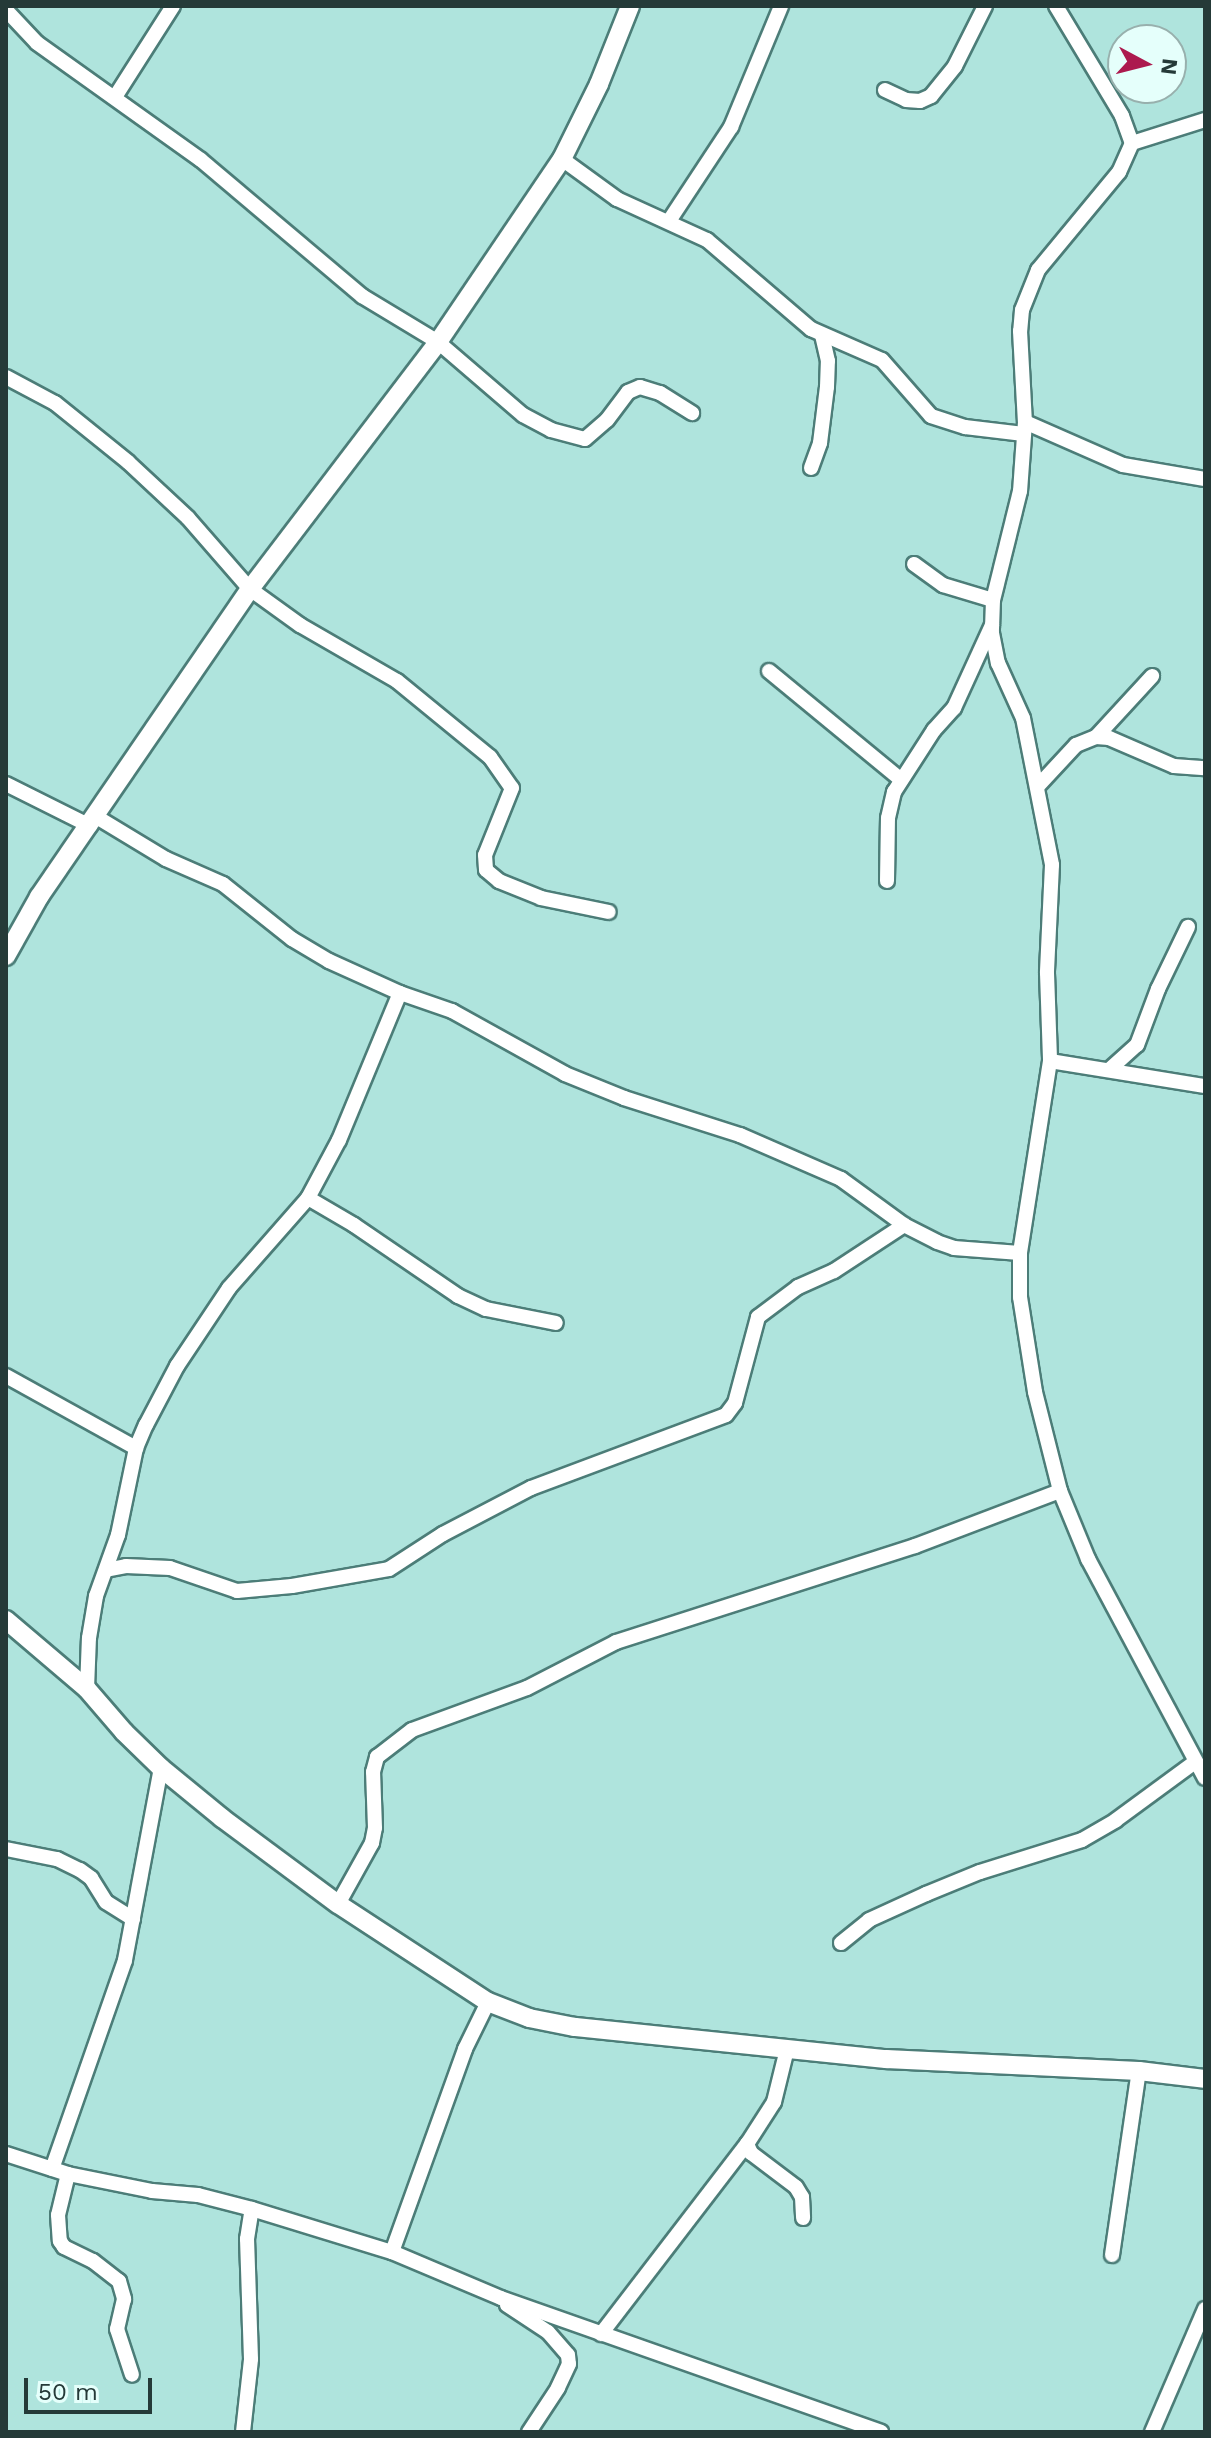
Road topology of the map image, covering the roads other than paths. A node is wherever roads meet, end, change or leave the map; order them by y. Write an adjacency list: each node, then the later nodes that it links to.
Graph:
1 (173, 6): 8 (street)
2 (630, 6): 11 (street)
3 (781, 6): 12 (street)
4 (985, 6): 7 (street)
5 (1056, 6): 10 (street)
6 (6, 10): 8 (street)
7 (885, 90)
8 (115, 97): 14 (street)
9 (1205, 120): 10 (street)
10 (1132, 143): 17 (street)
11 (562, 159): 12 (street); 14 (street)
12 (669, 221): 13 (street)
13 (822, 336): 17 (street); 18 (street)
14 (438, 342): 16 (street); 21 (street)
15 (6, 377): 21 (street)
16 (692, 413)
17 (1024, 428): 19 (street); 22 (street)
18 (811, 468)
19 (1205, 479)
20 (914, 564): 22 (street)
21 (250, 589): 31 (street); 33 (street)
22 (993, 600): 23 (street)
23 (992, 625): 28 (street); 30 (street)
24 (769, 671): 28 (street)
25 (1152, 676): 26 (street)
26 (1096, 737): 27 (street); 30 (street)
27 (1205, 768)
28 (901, 780): 32 (street)
29 (6, 784): 31 (street)
30 (1038, 786): 37 (street)
31 (92, 821): 35 (street); 36 (street)
32 (887, 881)
33 (609, 912)
34 (1188, 927): 38 (street)
35 (6, 956)
36 (400, 993): 40 (street); 41 (street)
37 (1050, 1061): 38 (street); 42 (street)
38 (1110, 1069): 39 (street)
39 (1205, 1086)
40 (308, 1198): 43 (street); 45 (street)
41 (904, 1225): 42 (street); 47 (street)
42 (1020, 1253): 46 (street)
43 (556, 1323)
44 (6, 1376): 45 (street)
45 (136, 1448): 47 (street)
46 (1060, 1491): 50 (street); 54 (street)
47 (106, 1570): 49 (street)
48 (6, 1622): 49 (street)
49 (87, 1689): 51 (street)
50 (1195, 1762): 52 (street); 56 (street)
51 (161, 1768): 54 (street); 55 (street)
52 (1205, 1778)
53 (6, 1849): 55 (street)
54 (338, 1904): 57 (street)
55 (133, 1919): 63 (street)
56 (841, 1943)
57 (488, 2002): 58 (street); 67 (street)
58 (787, 2049): 59 (street); 61 (street)
59 (1139, 2071): 60 (street); 68 (street)
60 (1205, 2079)
61 (747, 2144): 66 (street); 71 (street)
62 (6, 2154): 63 (street)
63 (52, 2169): 64 (street)
64 (68, 2174): 65 (street); 72 (street)
65 (252, 2209): 67 (street); 73 (street)
66 (803, 2218)
67 (392, 2252): 69 (street)
68 (1112, 2255)
69 (501, 2298): 71 (street); 74 (street)
70 (1205, 2309): 76 (street)
71 (601, 2334): 75 (street)
72 (132, 2375)
73 (243, 2432)
74 (529, 2432)
75 (881, 2432)
76 (1152, 2432)

